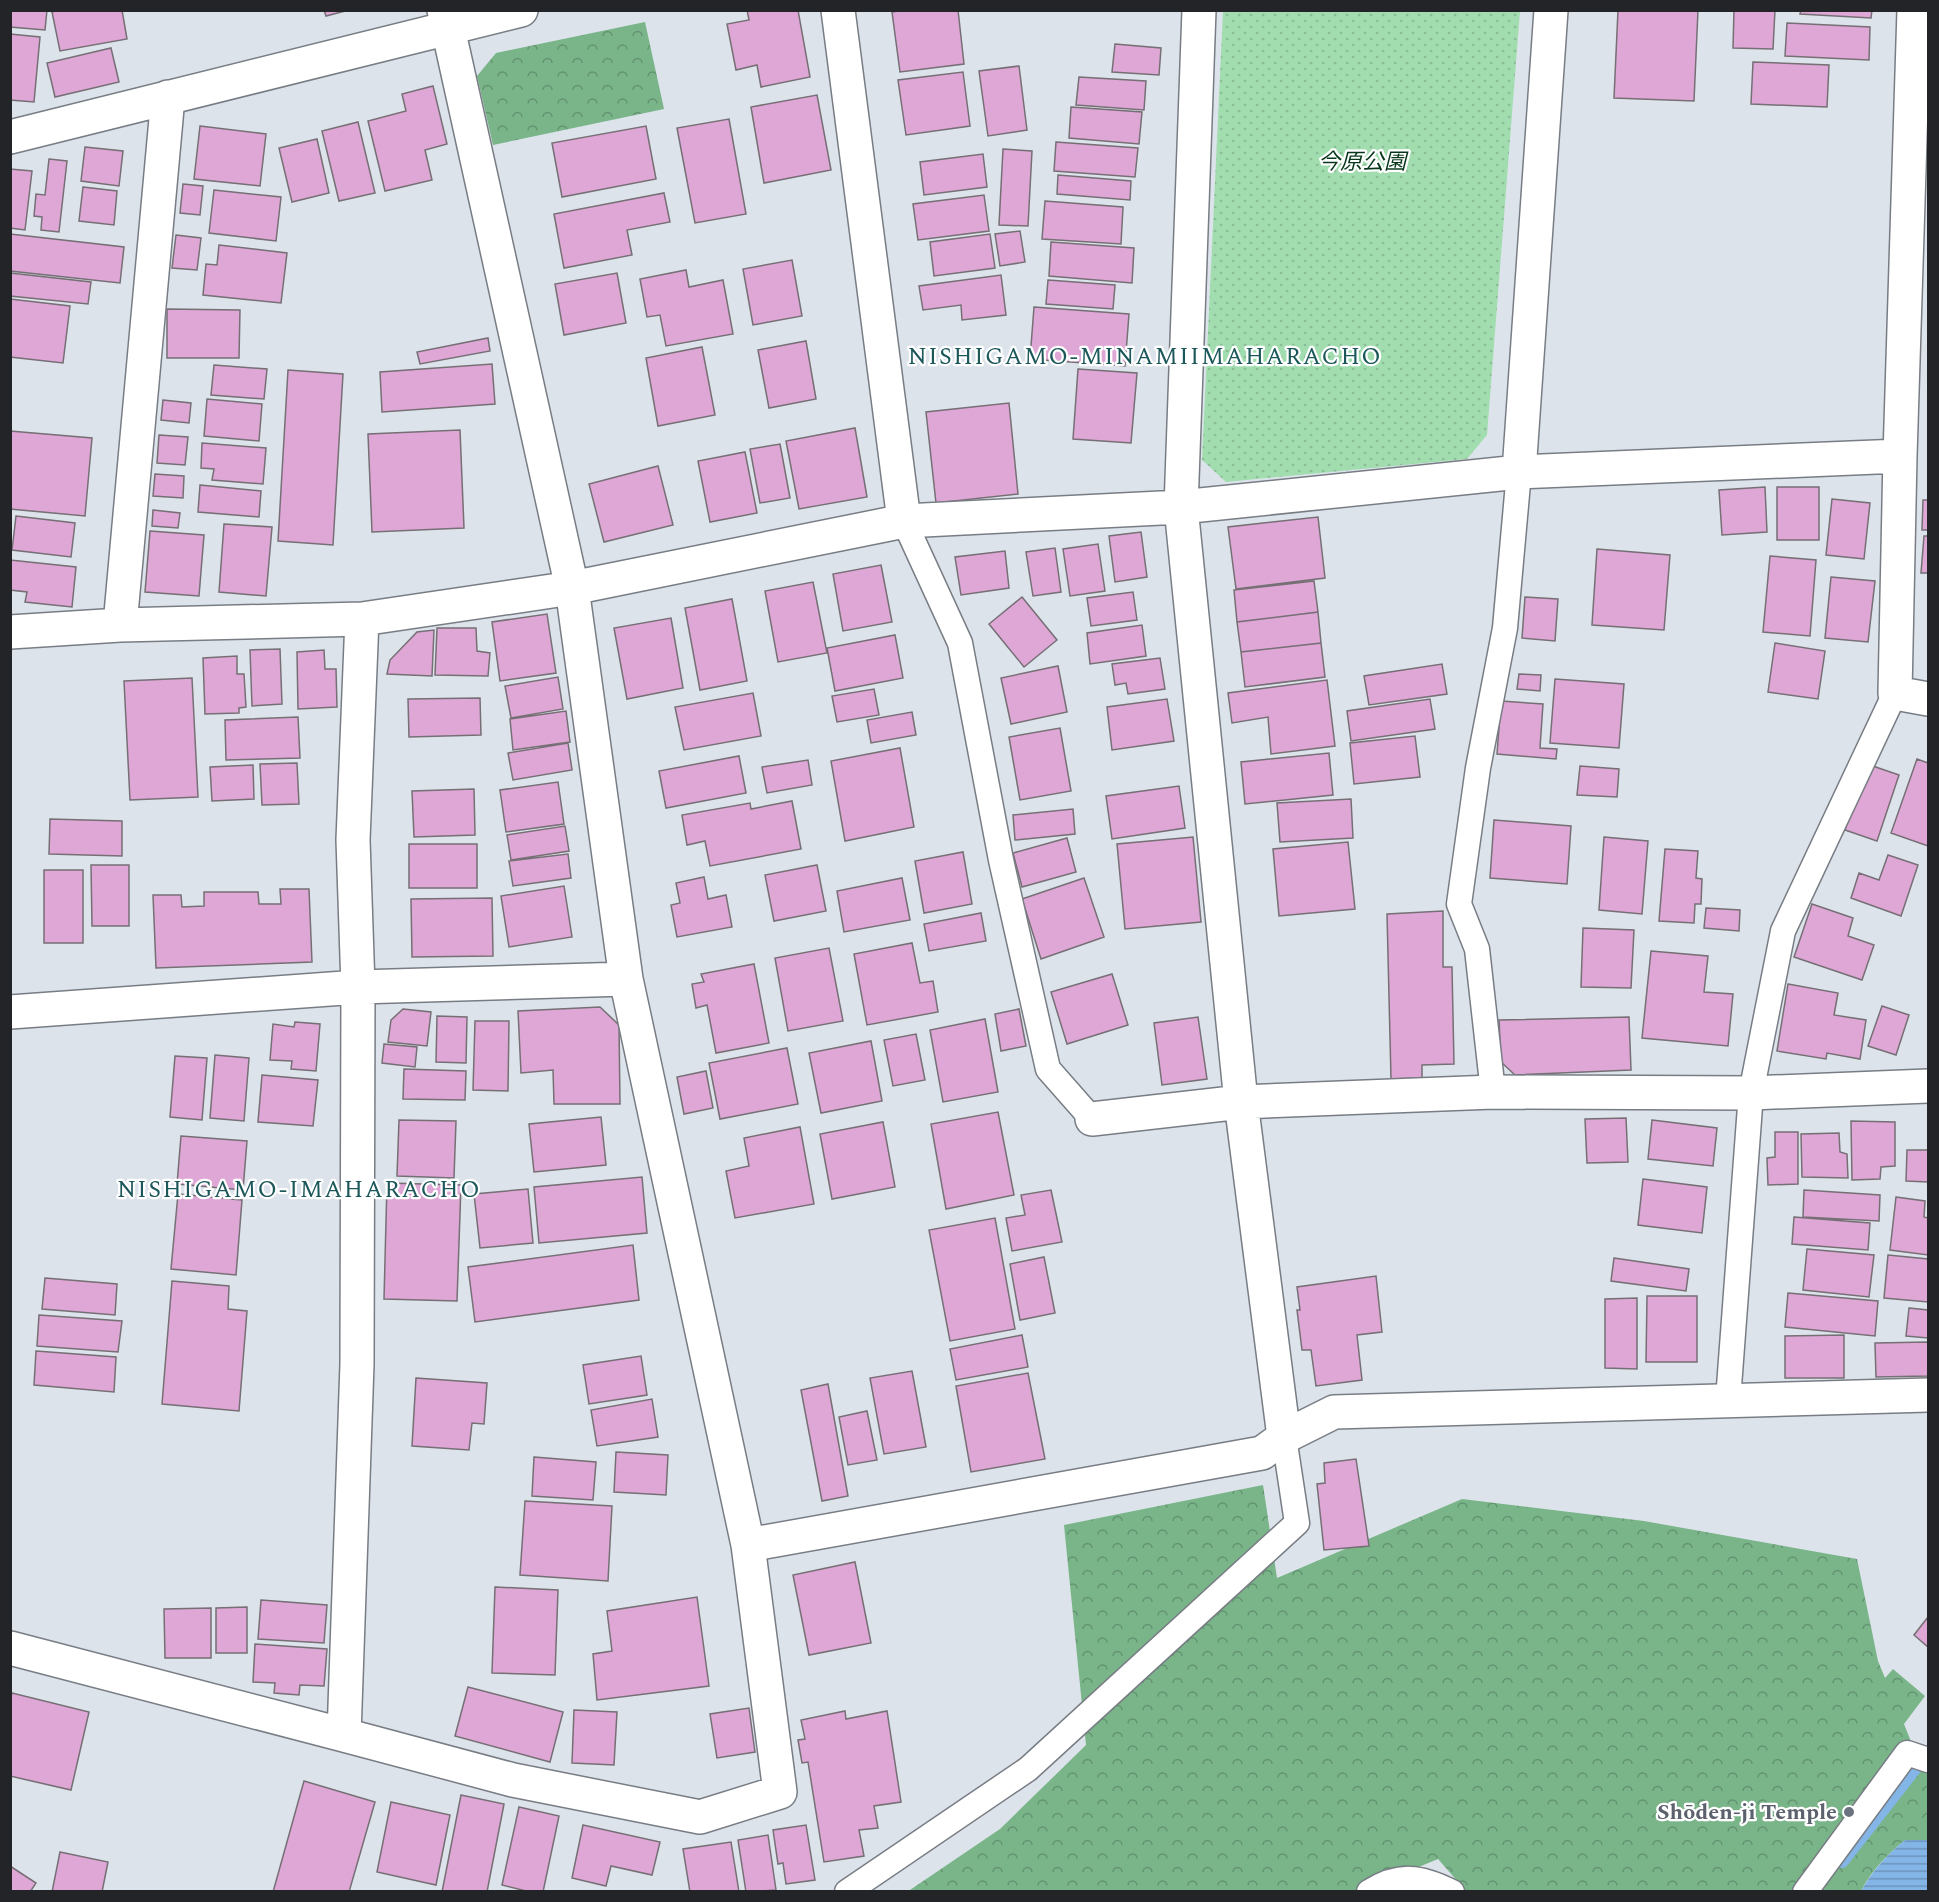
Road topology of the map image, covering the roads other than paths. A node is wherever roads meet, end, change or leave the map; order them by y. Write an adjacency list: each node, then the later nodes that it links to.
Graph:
1 (521, 10): 6 (street)
2 (837, 10): 12 (street)
3 (1199, 10): 11 (street)
4 (1551, 10): 10 (street)
5 (1914, 10): 9 (street)
6 (446, 20): 7 (street); 13 (street)
7 (168, 97): 8 (street); 15 (street)
8 (10, 137)
9 (1900, 456): 10 (street); 17 (street)
10 (1519, 472): 11 (street); 23 (lane)
11 (1181, 507): 12 (street); 25 (street)
12 (904, 520): 13 (street); 26 (lane)
13 (572, 588): 14 (street); 19 (street)
14 (362, 619): 15 (street); 20 (street)
15 (120, 626): 16 (street)
16 (10, 632)
17 (1895, 693): 18 (street); 24 (lane)
18 (1929, 699)
19 (626, 979): 20 (street); 30 (street)
20 (357, 987): 21 (street); 32 (street)
21 (10, 1012)
22 (1929, 1086): 24 (street)
23 (1493, 1092): 24 (street); 25 (street)
24 (1750, 1093): 28 (lane)
25 (1241, 1102): 26 (street); 29 (street)
26 (1092, 1119)
27 (1929, 1395): 28 (street)
28 (1728, 1400): 29 (street)
29 (1284, 1437): 30 (street); 34 (lane)
30 (748, 1545): 32 (street)
31 (10, 1648): 32 (street)
32 (344, 1735)
33 (1929, 1760): 37 (lane)
34 (847, 1892)
35 (1369, 1892): 36 (lane)
36 (1452, 1892)
37 (1805, 1892)

